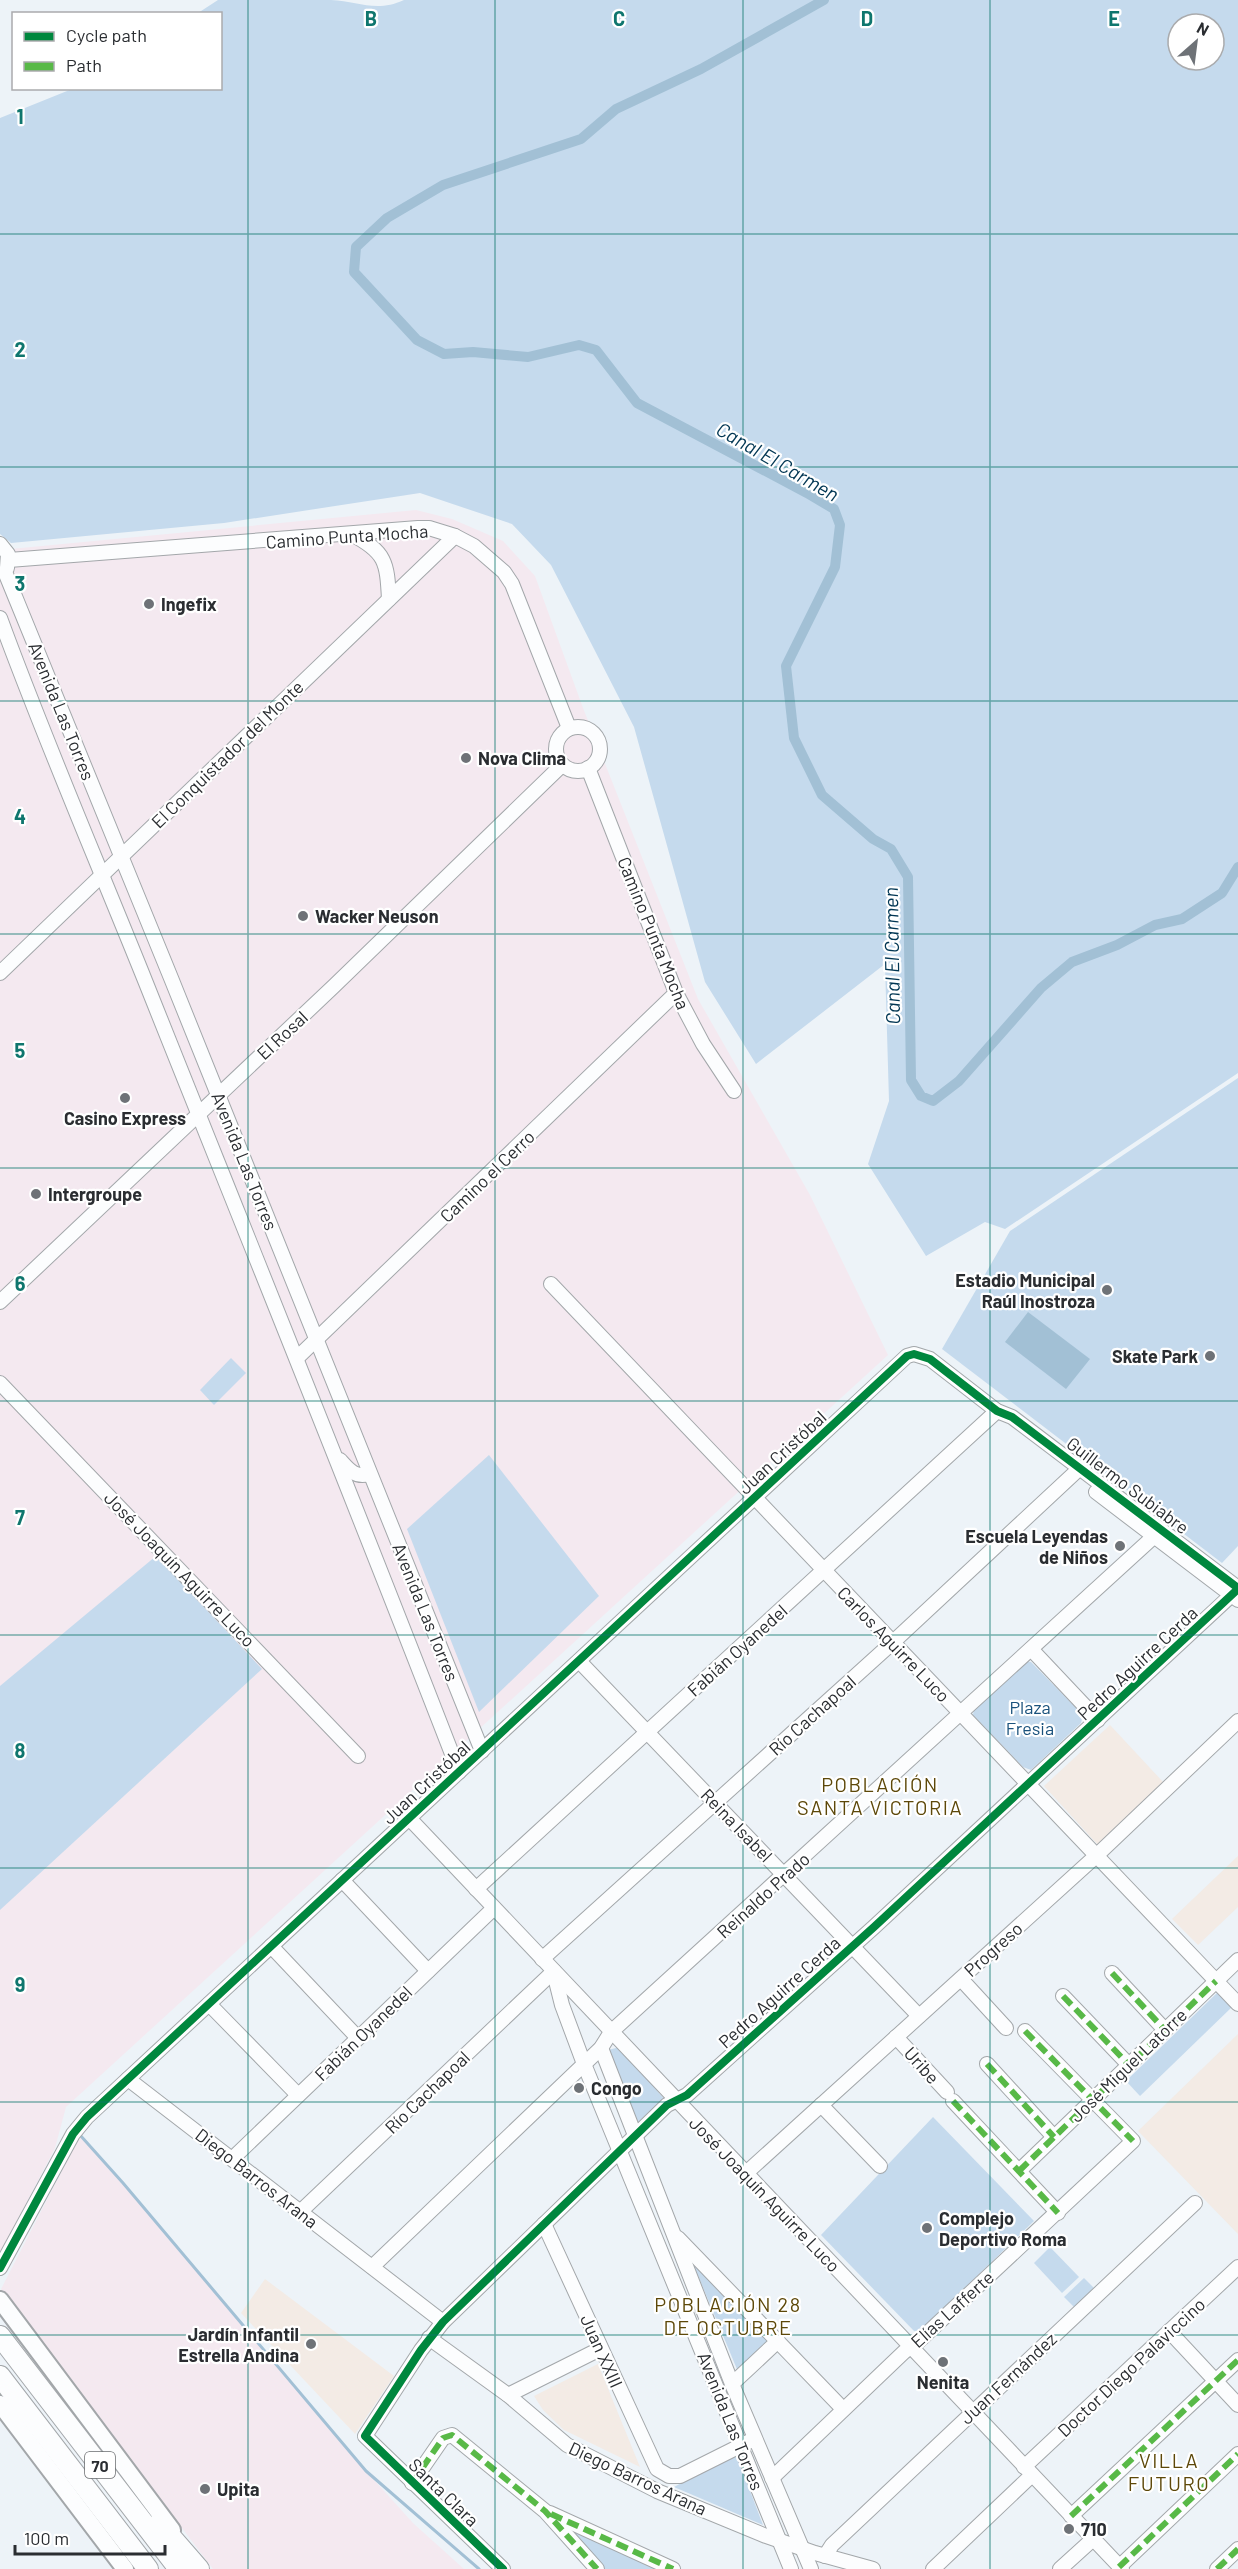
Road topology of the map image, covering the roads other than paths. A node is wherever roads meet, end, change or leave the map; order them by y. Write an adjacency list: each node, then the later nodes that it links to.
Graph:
1 (351, 534): 2 (street, Camino Punta Mocha); 4 (street, Camino Punta Mocha); 5 (street)
2 (455, 536): 5 (street, El Conquistador del Monte); 7 (street, Camino Punta Mocha)
3 (0, 544): 4 (street, Avenida Las Torres)
4 (4, 569): 10 (street, Avenida Las Torres)
5 (388, 599): 10 (street, El Conquistador del Monte)
6 (0, 618): 11 (street, Avenida Las Torres)
7 (569, 728): 8 (street); 9 (street)
8 (562, 765): 9 (street); 15 (street, El Rosal)
9 (588, 768): 13 (street, Camino Punta Mocha)
10 (122, 855): 11 (street, El Conquistador del Monte); 15 (street, Avenida Las Torres)
11 (103, 874): 12 (street, El Conquistador del Monte); 16 (street, Avenida Las Torres)
12 (0, 973)
13 (676, 993): 14 (street, Camino Punta Mocha); 19 (street, Camino el Cerro)
14 (734, 1091)
15 (218, 1095): 16 (street, El Rosal); 19 (street, Avenida Las Torres)
16 (199, 1113): 18 (street, El Rosal); 21 (street, Avenida Las Torres)
17 (550, 1284): 27 (street, Carlos Aguirre Luco)
18 (0, 1302)
19 (316, 1339): 21 (street, Camino el Cerro); 26 (street, Avenida Las Torres)
20 (914, 1354): 23 (street, Guillermo Subiabre); 27 (street, Juan Cristóbal)
21 (297, 1358): 24 (street, Avenida Las Torres)
22 (0, 1383): 41 (street, José Joaquín Aguirre Luco)
23 (997, 1411): 25 (street, Guillermo Subiabre); 31 (street, Fabián Oyanedel)
24 (335, 1454): 26 (street); 29 (street, Avenida Las Torres)
25 (1076, 1471): 30 (street, Guillermo Subiabre); 33 (street, Río Cachapoal)
26 (369, 1474): 28 (street, Avenida Las Torres)
27 (754, 1498): 31 (street, Carlos Aguirre Luco); 35 (street, Juan Cristóbal)
28 (387, 1517): 29 (street); 40 (street, Avenida Las Torres)
29 (364, 1527): 42 (street, Avenida Las Torres)
30 (1157, 1533): 32 (street, Guillermo Subiabre); 34 (street, Reinaldo Prado)
31 (825, 1572): 33 (street, Carlos Aguirre Luco); 39 (street, Fabián Oyanedel)
32 (1236, 1593): 37 (street, Pedro Aguirre Cerda)
33 (892, 1643): 36 (street, Carlos Aguirre Luco); 44 (street, Río Cachapoal)
34 (1031, 1649): 36 (street, Reinaldo Prado); 37 (street)
35 (579, 1661): 39 (street, Reina Isabel); 40 (street, Juan Cristóbal)
36 (960, 1714): 43 (street, Carlos Aguirre Luco); 47 (street, Reinaldo Prado)
37 (1098, 1720): 43 (street, Pedro Aguirre Cerda)
38 (1238, 1721): 46 (street, Progreso)
39 (647, 1732): 44 (street, Reina Isabel); 49 (street, Fabián Oyanedel)
40 (482, 1751): 42 (street, Juan Cristóbal)
41 (358, 1756)
42 (459, 1772): 45 (street, Juan Cristóbal)
43 (1028, 1785): 46 (street, Carlos Aguirre Luco); 52 (street, Pedro Aguirre Cerda)
44 (715, 1803): 47 (street, Reina Isabel); 53 (street, Río Cachapoal)
45 (409, 1818): 48 (street, Juan Cristóbal); 49 (street, José Joaquín Aguirre Luco)
46 (1096, 1856): 58 (street, Progreso); 59 (street, Carlos Aguirre Luco)
47 (785, 1876): 52 (street, Reina Isabel); 67 (street, Reinaldo Prado)
48 (342, 1880): 51 (street, Juan Cristóbal); 55 (street)
49 (476, 1889): 50 (street, José Joaquín Aguirre Luco)
50 (494, 1908): 53 (street, José Joaquín Aguirre Luco); 55 (street, Fabián Oyanedel)
51 (271, 1946): 61 (street, Juan Cristóbal); 69 (street)
52 (852, 1946): 63 (street, Reina Isabel); 76 (street, Pedro Aguirre Cerda)
53 (542, 1959): 56 (street, José Joaquín Aguirre Luco)
54 (1238, 1960): 59 (street, José Miguel Latorre)
55 (428, 1971): 69 (street, Fabián Oyanedel)
56 (554, 1971): 67 (street, José Joaquín Aguirre Luco); 71 (street, Avenida Las Torres); 87 (street, Río Cachapoal)
57 (1112, 1973): 65 (street)
58 (961, 1979): 63 (street, Progreso); 64 (street)
59 (1216, 1981): 62 (street, Carlos Aguirre Luco); 65 (street, José Miguel Latorre)
60 (1063, 1996): 73 (street)
61 (209, 2004): 74 (street, Juan Cristóbal); 75 (street)
62 (1238, 2004)
63 (919, 2016): 68 (street, Progreso)
64 (1006, 2028)
65 (1166, 2030): 73 (street, José Miguel Latorre)
66 (1025, 2031): 77 (street)
67 (611, 2032): 70 (street, Reinaldo Prado); 76 (street, José Joaquín Aguirre Luco)
68 (896, 2037): 78 (street, Progreso); 84 (street, Uribe)
69 (358, 2038): 75 (street, Fabián Oyanedel)
70 (601, 2048): 71 (street, Reinaldo Prado); 79 (street, Avenida Las Torres)
71 (584, 2064): 81 (street, Avenida Las Torres); 92 (street, Reinaldo Prado)
72 (987, 2064): 80 (street)
73 (1129, 2065): 77 (street, José Miguel Latorre)
74 (128, 2079): 82 (street, Diego Barros Arana); 93 (street, Juan Cristóbal)
75 (298, 2096): 82 (street, Fabián Oyanedel)
76 (676, 2101): 79 (street, Pedro Aguirre Cerda); 85 (street, José Joaquín Aguirre Luco)
77 (1092, 2101): 80 (street, José Miguel Latorre); 88 (street, Elías Lafferte)
78 (821, 2105): 83 (street); 85 (street, Progreso)
79 (635, 2136): 81 (street, Pedro Aguirre Cerda); 90 (street, Avenida Las Torres)
80 (1054, 2137): 84 (street, José Miguel Latorre)
81 (620, 2151): 89 (street, Pedro Aguirre Cerda); 114 (street, Avenida Las Torres)
82 (232, 2159): 87 (street, Diego Barros Arana)
83 (880, 2166)
84 (1019, 2171): 88 (street, Uribe)
85 (745, 2174): 100 (street, José Joaquín Aguirre Luco)
86 (1195, 2203): 111 (street, Juan Fernández)
87 (300, 2212): 92 (street, Diego Barros Arana)
88 (1058, 2213): 100 (street, Elías Lafferte)
89 (544, 2224): 95 (street, Pedro Aguirre Cerda); 101 (street, Juan XXIII)
90 (673, 2232): 99 (street); 106 (street, Avenida Las Torres)
91 (1238, 2266): 96 (street, Doctor Diego Palaviccino)
92 (372, 2267): 95 (street, Diego Barros Arana)
93 (0, 2268)
94 (0, 2300): 134 (main road)
95 (443, 2322): 98 (street, Pedro Aguirre Cerda)
96 (1169, 2331): 105 (street); 116 (street, Doctor Diego Palaviccino)
97 (0, 2336): 103 (highway, 70)
98 (429, 2338): 107 (street, Diego Barros Arana); 112 (street, Pedro Aguirre Cerda)
99 (778, 2341): 106 (street); 110 (street)
100 (910, 2347): 110 (street, Elías Lafferte); 111 (street, José Joaquín Aguirre Luco)
101 (600, 2349): 107 (street); 114 (street, Juan XXIII)
102 (1238, 2360): 105 (street)
103 (20, 2362): 133 (highway, 70); 134 (highway)
104 (0, 2376): 120 (highway, 70)
105 (1215, 2381): 109 (street); 122 (street)
106 (732, 2384): 113 (street, Avenida Las Torres)
107 (508, 2395): 124 (street, Diego Barros Arana)
108 (0, 2404): 118 (main road)
109 (1238, 2404)
110 (843, 2409): 117 (street, Elías Lafferte)
111 (972, 2411): 116 (street, José Joaquín Aguirre Luco); 127 (street, Juan Fernández)
112 (365, 2436): 119 (street, Santa Clara)
113 (755, 2438): 114 (street); 117 (street, Avenida Las Torres)
114 (742, 2445): 124 (street, Avenida Las Torres)
115 (1238, 2454): 128 (street)
116 (1028, 2471): 122 (street, José Joaquín Aguirre Luco); 141 (street, Doctor Diego Palaviccino)
117 (772, 2478): 125 (street, Avenida Las Torres)
118 (58, 2480): 129 (main road); 130 (main road)
119 (412, 2483): 121 (street); 135 (street, Santa Clara)
120 (98, 2503): 131 (highway); 132 (highway, 70)
121 (545, 2511): 136 (street); 137 (street)
122 (1071, 2516): 123 (street, José Joaquín Aguirre Luco)
123 (1093, 2538): 128 (street, José Joaquín Aguirre Luco); 142 (street)
124 (780, 2541): 125 (street, Diego Barros Arana); 138 (street, Avenida Las Torres)
125 (803, 2549): 127 (street, Diego Barros Arana); 139 (street, Avenida Las Torres)
126 (1238, 2549): 143 (street)
127 (825, 2556): 140 (street, Diego Barros Arana)
128 (1121, 2568)
129 (114, 2569)
130 (125, 2569)
131 (138, 2569)
132 (148, 2569)
133 (179, 2569)
134 (200, 2569)
135 (503, 2569)
136 (597, 2569)
137 (673, 2569)
138 (791, 2569)
139 (811, 2569)
140 (873, 2569)
141 (933, 2569)
142 (1060, 2569)
143 (1217, 2569)

